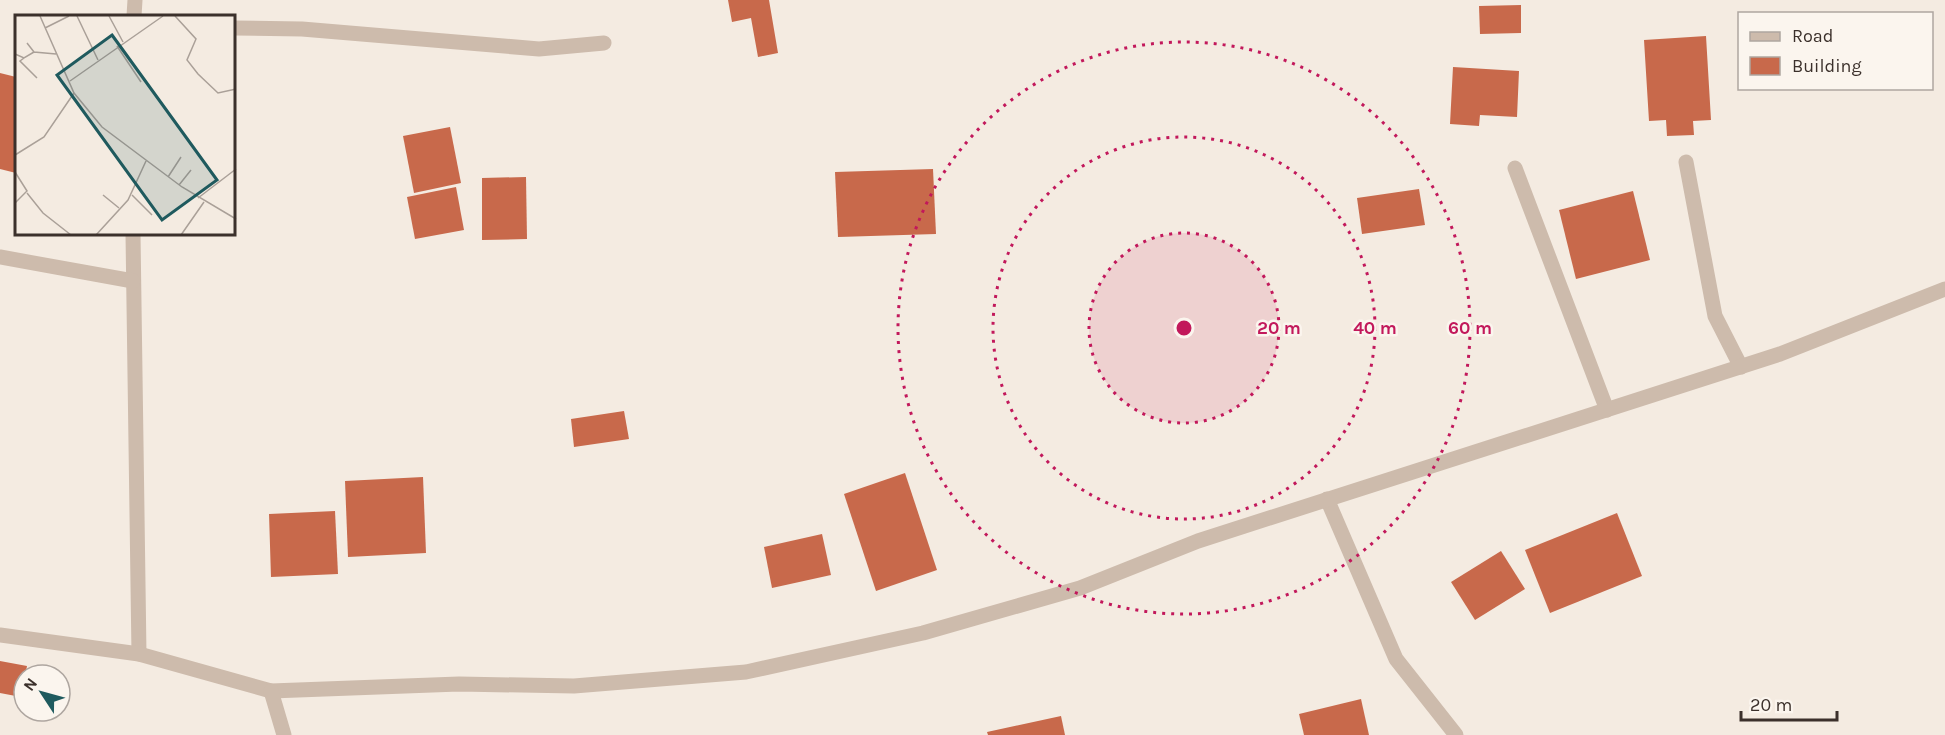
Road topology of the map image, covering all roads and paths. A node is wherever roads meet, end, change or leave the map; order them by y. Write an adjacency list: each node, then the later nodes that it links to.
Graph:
1 (135, 0): 2 (street)
2 (134, 15)
3 (236, 28): 4 (street)
4 (604, 43)
5 (1686, 162): 11 (street)
6 (1515, 168): 12 (street)
7 (133, 236): 9 (street)
8 (0, 257): 9 (street)
9 (133, 281): 15 (street)
10 (1945, 289): 11 (street)
11 (1741, 366): 12 (street)
12 (1607, 410): 13 (street)
13 (1327, 499): 16 (street); 18 (street)
14 (0, 634): 15 (street)
15 (139, 654): 16 (street)
16 (271, 692): 17 (street)
17 (284, 735)
18 (1455, 735)

